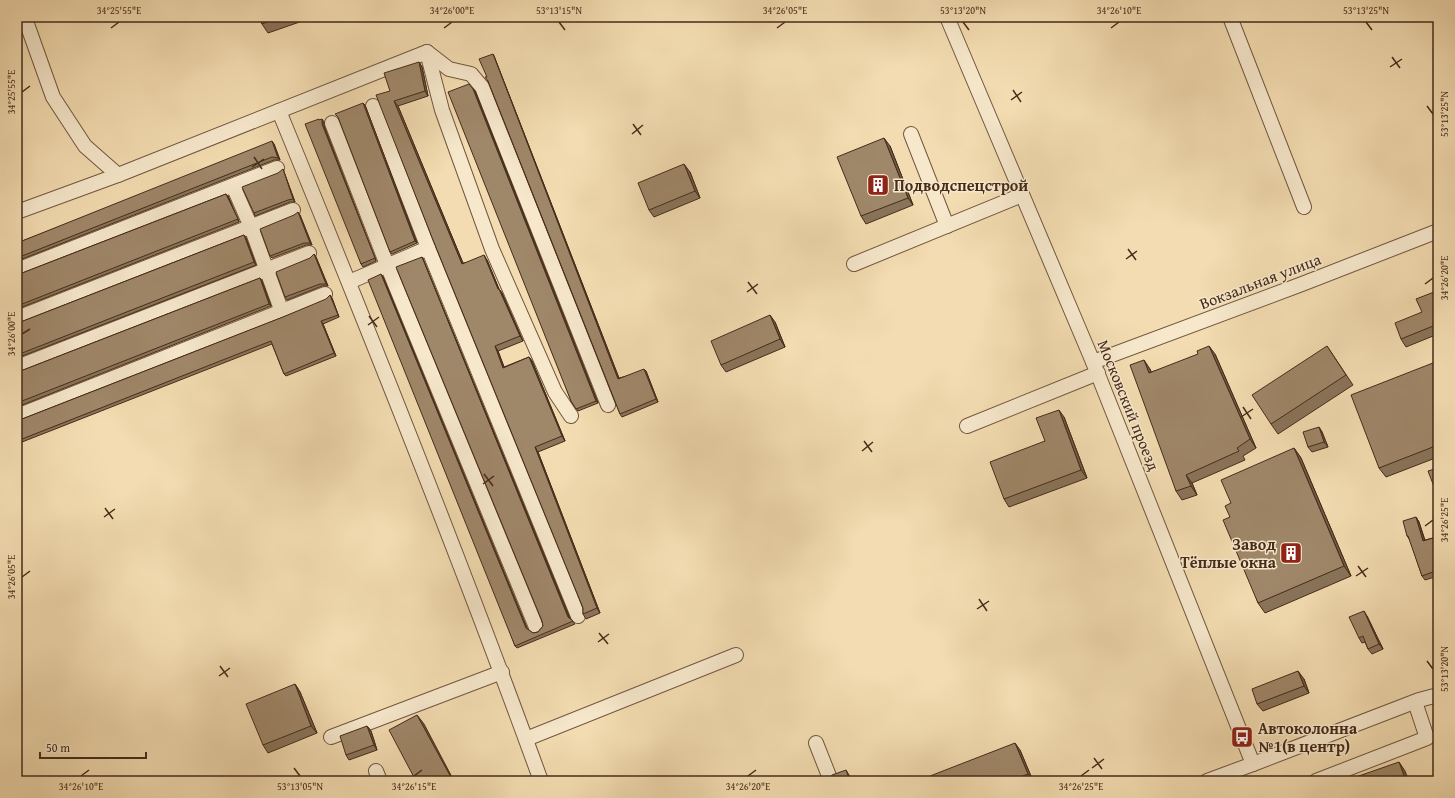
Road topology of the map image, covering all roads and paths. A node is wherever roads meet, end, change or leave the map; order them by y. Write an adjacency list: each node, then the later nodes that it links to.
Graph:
1 (26, 17): 10 (street)
2 (947, 17): 12 (street, Московский проезд)
3 (1230, 17): 13 (street)
4 (427, 52): 6 (street); 31 (street); 33 (street)
5 (373, 106): 19 (street)
6 (279, 110): 10 (street); 25 (street)
7 (332, 123): 22 (street)
8 (911, 134): 17 (street)
9 (278, 168): 11 (street)
10 (118, 175): 15 (street)
11 (233, 186): 16 (street); 24 (street)
12 (1022, 194): 17 (street); 30 (street, Московский проезд)
13 (1304, 207)
14 (293, 210): 16 (street)
15 (17, 212)
16 (251, 226): 23 (street); 28 (street)
17 (947, 226): 21 (street)
18 (1438, 231): 30 (street, Вокзальная улица)
19 (428, 248): 22 (street); 35 (street)
20 (309, 253): 23 (street)
21 (854, 264)
22 (387, 265): 25 (street); 36 (street)
23 (267, 269): 27 (street); 29 (street)
24 (17, 270)
25 (349, 282): 38 (street)
26 (325, 294): 27 (street)
27 (282, 312): 32 (street)
28 (17, 318)
29 (17, 367)
30 (1096, 367): 34 (street, Вокзальная улица); 44 (street, Московский проезд)
31 (608, 405)
32 (17, 416)
33 (571, 416)
34 (967, 426)
35 (578, 616)
36 (536, 627)
37 (736, 655): 42 (street)
38 (502, 672): 41 (street); 42 (street)
39 (1438, 695): 40 (street)
40 (1415, 702): 44 (street); 49 (street)
41 (331, 737)
42 (526, 739): 46 (street)
43 (816, 743): 47 (street)
44 (1253, 764): 45 (street)
45 (1237, 776): 48 (street)
46 (541, 781)
47 (831, 781)
48 (1207, 781)
49 (1316, 781)

